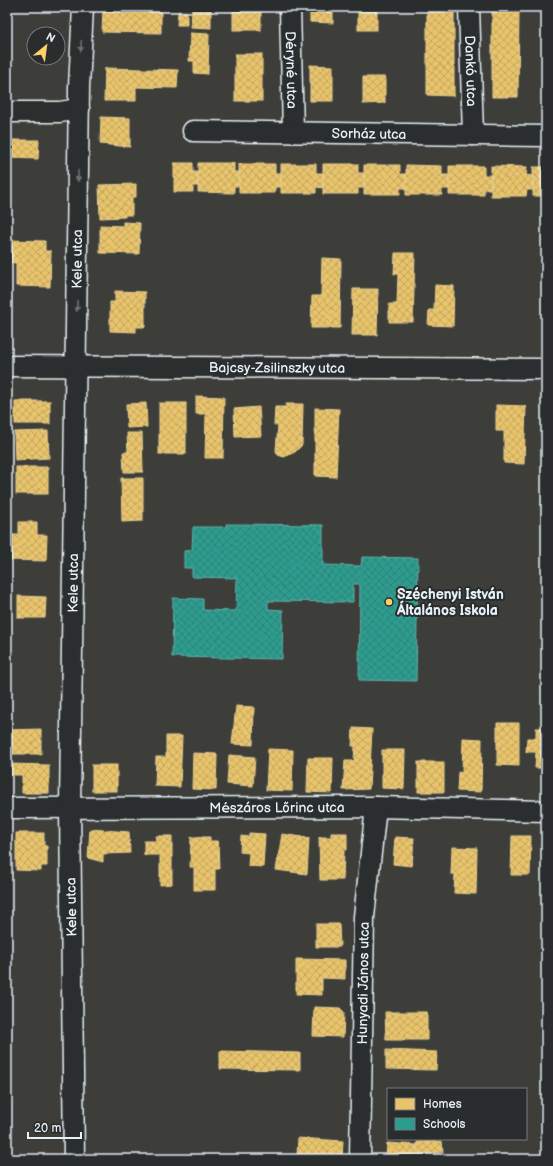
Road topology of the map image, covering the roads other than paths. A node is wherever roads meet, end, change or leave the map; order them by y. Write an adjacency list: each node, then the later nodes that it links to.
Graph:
1 (82, 7): 4 (street, Kele utca, one-way to 4)
2 (290, 7): 7 (street, Déryné utca)
3 (469, 7): 8 (street, Dankó utca)
4 (79, 109): 5 (street); 11 (street, Kele utca, one-way to 11)
5 (7, 112)
6 (193, 131): 7 (street, Sorház utca)
7 (292, 132): 8 (street, Sorház utca)
8 (472, 135): 9 (street, Sorház utca)
9 (546, 136)
10 (7, 366): 11 (street, Bajcsy-Zsilinszky utca)
11 (76, 366): 12 (street, Bajcsy-Zsilinszky utca); 15 (street, Kele utca)
12 (546, 369)
13 (376, 807): 15 (street, Mészáros Lőrinc utca); 16 (street, Mészáros Lőrinc utca); 18 (street, Hunyadi János utca)
14 (7, 808): 15 (street, Mészáros Lőrinc utca)
15 (70, 808): 17 (street, Kele utca)
16 (546, 811)
17 (74, 1159)
18 (360, 1159)

